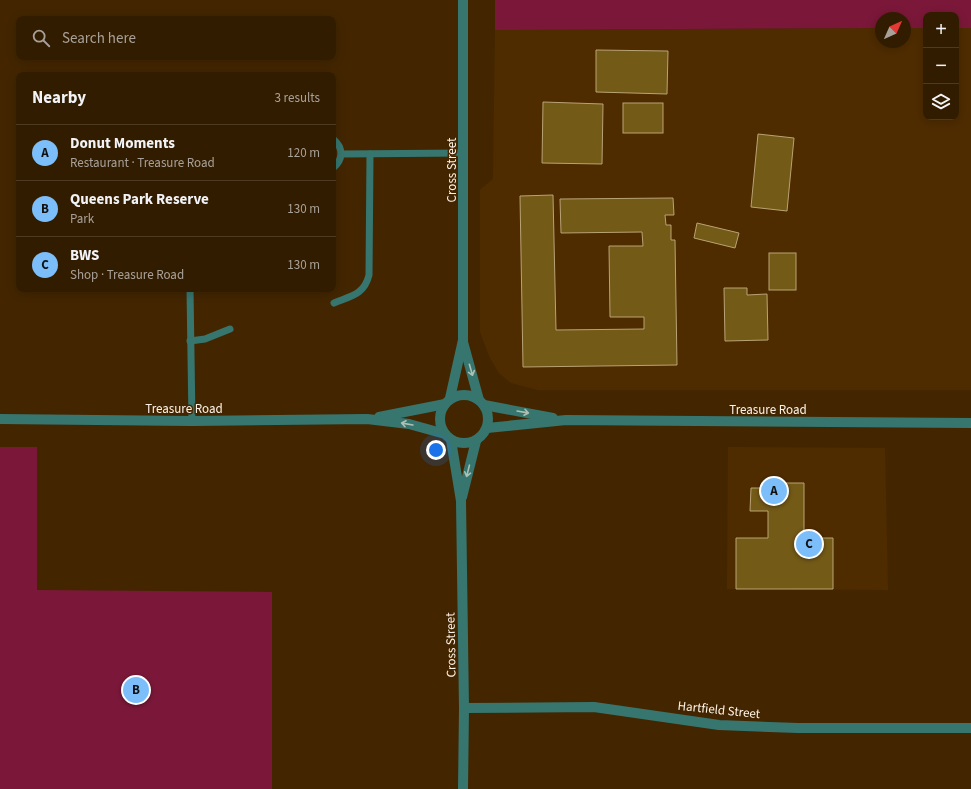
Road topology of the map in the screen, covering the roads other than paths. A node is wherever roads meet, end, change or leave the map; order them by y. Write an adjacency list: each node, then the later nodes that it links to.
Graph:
1 (463, 0): 5 (street, Cross Street)
2 (336, 143): 3 (lane)
3 (342, 154): 4 (lane); 6 (lane)
4 (370, 154): 5 (lane); 8 (lane)
5 (464, 154): 10 (street, Cross Street)
6 (336, 165)
7 (190, 292): 11 (lane)
8 (334, 303)
9 (230, 329): 11 (lane)
10 (462, 340): 12 (street, Cross Street); 13 (street, Cross Street, one-way to 13)
11 (190, 341): 17 (lane)
12 (448, 401): 13 (street); 15 (street, Treasure Road); 20 (street)
13 (482, 402): 16 (street, Treasure Road, one-way to 16); 19 (street)
14 (0, 419): 17 (street, Treasure Road)
15 (367, 419): 17 (street, Treasure Road); 20 (street, Treasure Road, one-way to 15)
16 (566, 420): 18 (street, Treasure Road); 19 (street, Treasure Road)
17 (192, 421)
18 (971, 423)
19 (487, 428): 21 (street)
20 (448, 437): 21 (street); 22 (street, Cross Street)
21 (476, 441): 22 (street, Cross Street, one-way to 22)
22 (461, 501): 23 (street, Cross Street)
23 (464, 708): 24 (street, Hartfield Street); 25 (street, Cross Street)
24 (971, 728)
25 (463, 789)

